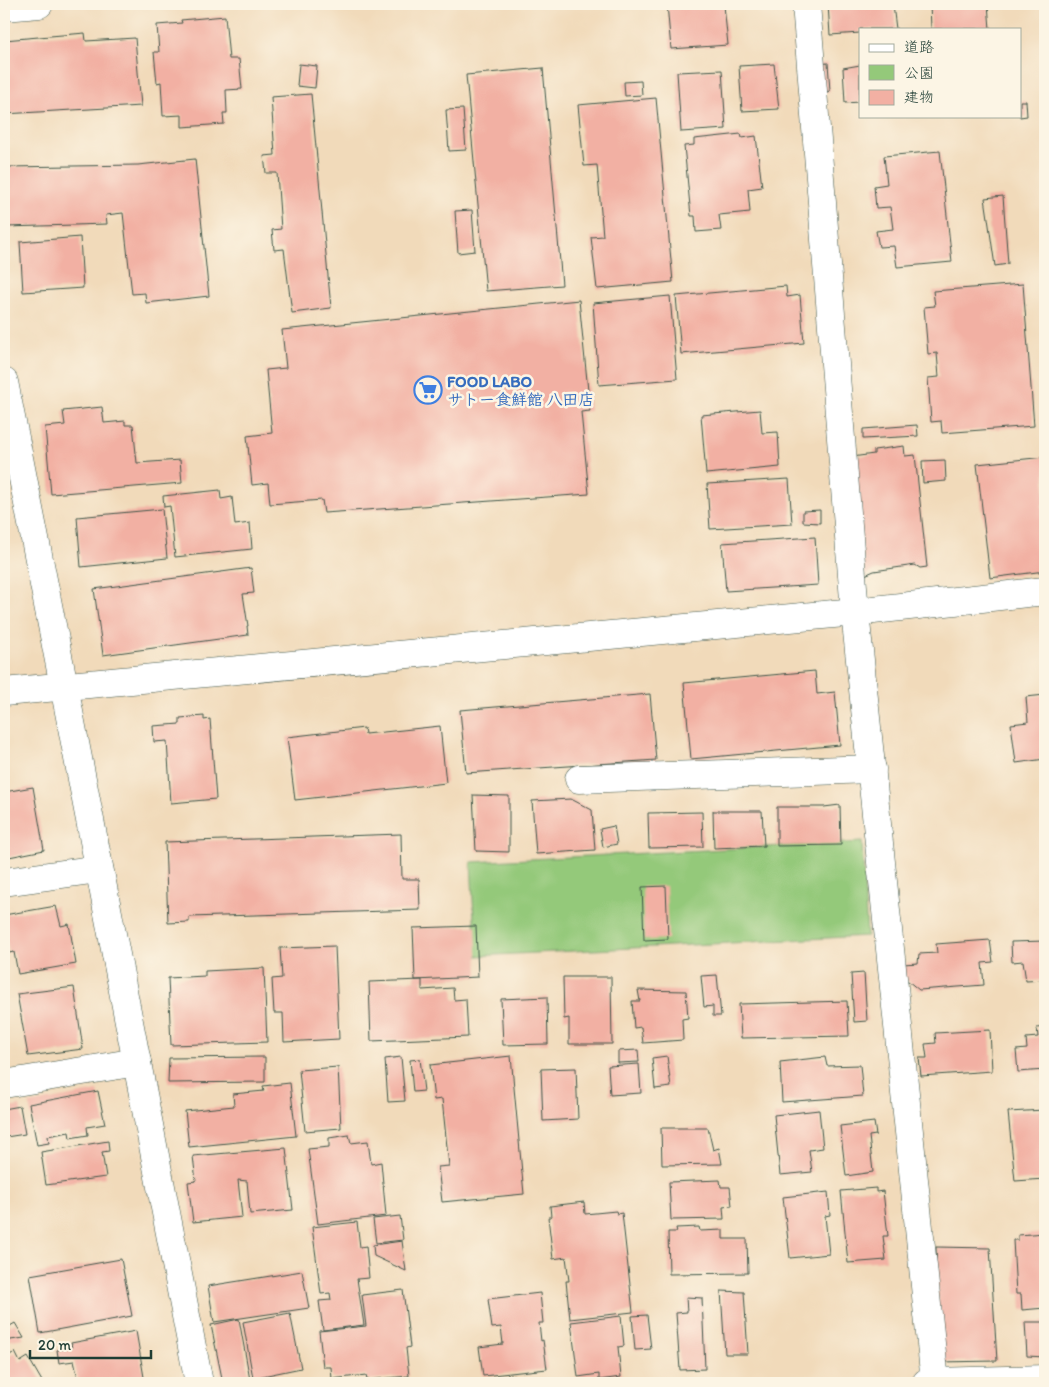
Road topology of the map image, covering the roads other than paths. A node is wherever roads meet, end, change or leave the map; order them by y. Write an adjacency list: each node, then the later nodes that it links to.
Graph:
1 (39, 4): 3 (street)
2 (806, 4): 6 (street)
3 (4, 7)
4 (4, 382): 7 (street)
5 (1045, 591): 6 (street)
6 (855, 612): 7 (street); 9 (street)
7 (64, 686): 8 (street); 11 (street)
8 (4, 692)
9 (872, 770): 10 (street); 17 (street)
10 (580, 779)
11 (99, 869): 12 (street); 13 (street)
12 (4, 882)
13 (137, 1062): 14 (street); 16 (street)
14 (4, 1084)
15 (1045, 1379): 17 (street)
16 (199, 1383)
17 (930, 1383)

